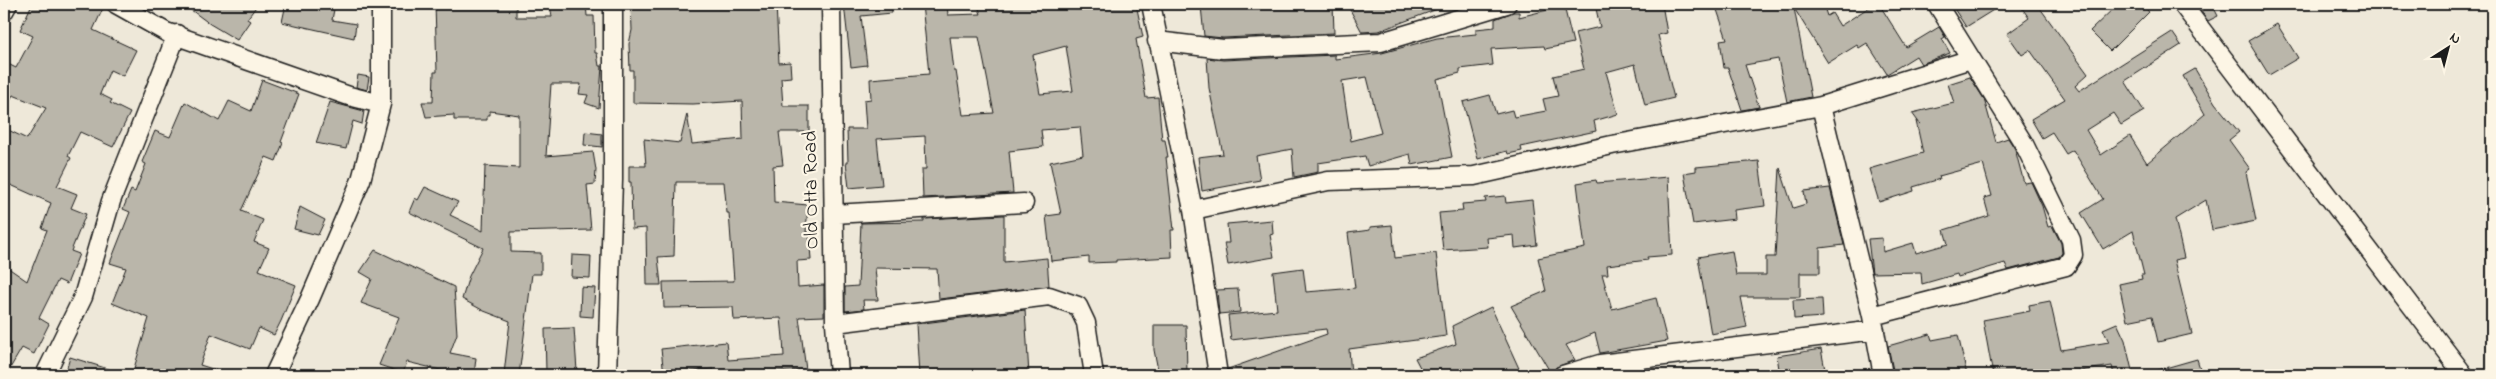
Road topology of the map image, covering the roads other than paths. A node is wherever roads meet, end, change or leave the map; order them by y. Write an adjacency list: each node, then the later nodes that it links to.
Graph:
1 (8, 4): 10 (street)
2 (116, 4): 11 (street)
3 (382, 4): 14 (street)
4 (613, 4): 23 (street)
5 (832, 4): 18 (street, Old Otta Road)
6 (1151, 4): 12 (street)
7 (1506, 4): 12 (street)
8 (1937, 4): 13 (street)
9 (2182, 4): 29 (street)
10 (4, 11)
11 (177, 34): 14 (street); 22 (street)
12 (1157, 41): 17 (street)
13 (1971, 59): 15 (street); 20 (street)
14 (381, 104): 21 (street)
15 (1821, 106): 17 (street); 20 (street)
16 (1024, 203): 18 (street)
17 (1193, 210): 26 (street)
18 (834, 214): 19 (street, Old Otta Road)
19 (835, 323): 24 (street, Old Otta Road); 25 (street)
20 (1873, 323): 27 (street); 28 (street)
21 (277, 374)
22 (45, 375)
23 (607, 375)
24 (839, 375)
25 (1094, 375)
26 (1218, 375)
27 (1563, 375)
28 (1883, 375)
29 (2464, 375)

